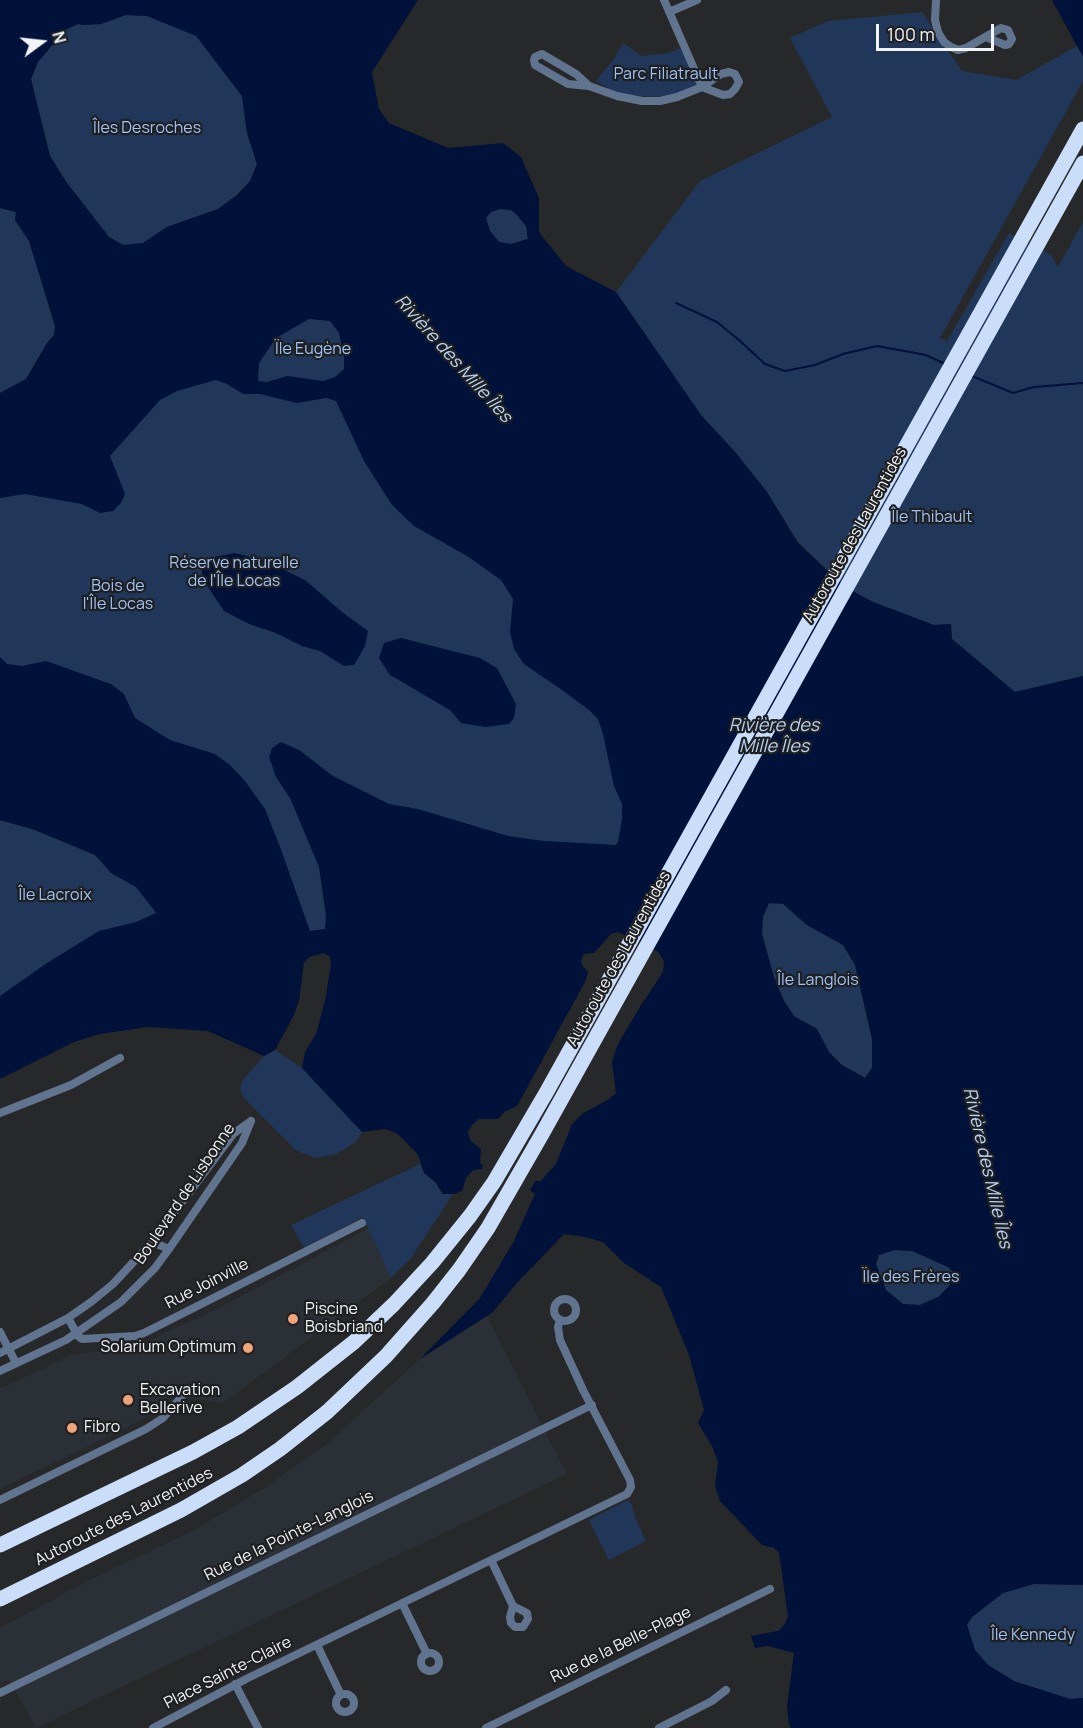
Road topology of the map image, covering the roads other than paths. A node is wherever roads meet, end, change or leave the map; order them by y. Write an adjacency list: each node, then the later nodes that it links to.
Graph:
1 (664, 0): 4 (street)
2 (697, 0): 4 (street)
3 (936, 0): 5 (street)
4 (669, 12): 6 (street)
5 (986, 37)
6 (589, 86): 6 (street)
7 (1083, 129): 24 (highway, Autoroute des Laurentides)
8 (1083, 163): 27 (highway, Autoroute des Laurentides)
9 (120, 1058): 10 (street)
10 (0, 1113)
11 (362, 1223): 17 (street, Rue Joinville)
12 (152, 1242): 13 (street); 13 (street, Boulevard de Lisbonne); 14 (street, Boulevard de Lisbonne)
13 (169, 1249): 17 (street, Boulevard de Lisbonne)
14 (68, 1318): 17 (street); 18 (street, Boulevard de Lisbonne)
15 (560, 1320): 22 (street)
16 (0, 1332): 18 (street)
17 (76, 1333): 19 (street, Boulevard de Lisbonne)
18 (4, 1351): 19 (street)
19 (16, 1363): 20 (street, Boulevard de Lisbonne)
20 (0, 1371)
21 (183, 1395): 23 (street)
22 (592, 1406): 25 (street, Place Sainte-Claire); 34 (street, Rue de la Pointe-Langlois)
23 (0, 1500)
24 (0, 1545)
25 (491, 1560): 28 (street, Place Sainte-Claire); 29 (street)
26 (770, 1589): 38 (street, Rue de la Belle-Plage)
27 (0, 1599)
28 (402, 1603): 30 (street, Place Sainte-Claire); 31 (street)
29 (513, 1606)
30 (317, 1645): 32 (street, Place Sainte-Claire); 35 (street, Place Sainte-Claire)
31 (427, 1654)
32 (235, 1684): 36 (street, Place Sainte-Claire); 37 (street)
33 (726, 1690): 39 (street)
34 (0, 1693)
35 (341, 1695)
36 (153, 1728)
37 (258, 1728)
38 (486, 1728)
39 (659, 1728)

